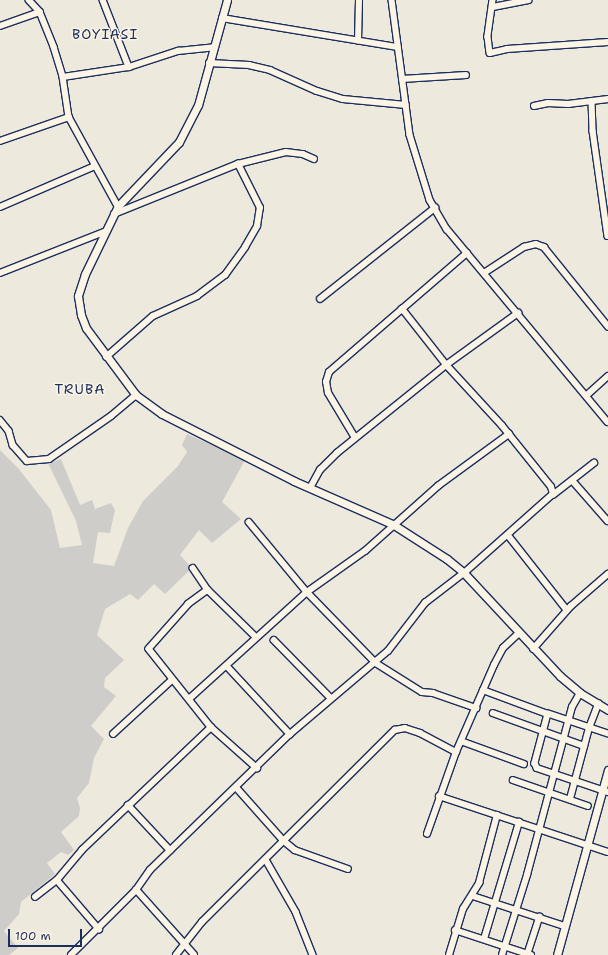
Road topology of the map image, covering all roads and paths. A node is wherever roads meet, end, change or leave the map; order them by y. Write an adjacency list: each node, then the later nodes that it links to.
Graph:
1 (29, 0): 9 (street)
2 (103, 0): 17 (street)
3 (227, 0): 10 (street)
4 (359, 0): 12 (street)
5 (392, 0): 15 (street)
6 (493, 0): 8 (street)
7 (528, 0): 8 (street)
8 (493, 7): 13 (street)
9 (40, 12): 11 (street); 19 (street)
10 (222, 18): 12 (street); 14 (street)
11 (0, 26)
12 (358, 41): 15 (street)
13 (608, 42)
14 (214, 47): 16 (street); 17 (street)
15 (398, 47): 20 (street)
16 (209, 63): 23 (street); 30 (street)
17 (129, 67): 19 (street)
18 (466, 75): 20 (street)
19 (63, 77): 25 (street)
20 (402, 79): 23 (street)
21 (608, 99): 22 (street)
22 (592, 101): 24 (street); 35 (street)
23 (406, 105): 32 (street)
24 (534, 106)
25 (69, 117): 26 (street); 29 (street)
26 (0, 141)
27 (314, 159): 28 (street)
28 (238, 164): 33 (street); 43 (street)
29 (95, 166): 30 (street); 31 (street)
30 (118, 206): 33 (street)
31 (0, 207)
32 (435, 208): 36 (street); 39 (street)
33 (114, 214): 34 (street)
34 (104, 232): 37 (street); 43 (street)
35 (608, 236)
36 (467, 253): 38 (street); 40 (street)
37 (0, 272)
38 (484, 273): 41 (street); 42 (street)
39 (320, 299)
40 (402, 309): 44 (street); 51 (street)
41 (518, 313): 44 (street); 47 (street)
42 (608, 326)
43 (106, 357): 46 (street)
44 (446, 364): 50 (street); 51 (street)
45 (608, 376): 47 (street)
46 (136, 394): 48 (street); 54 (street)
47 (587, 395): 49 (street)
48 (0, 420)
49 (608, 422)
50 (509, 434): 55 (street); 58 (street)
51 (355, 438): 54 (street)
52 (594, 463): 53 (street)
53 (573, 481): 55 (street); 56 (street)
54 (310, 488): 58 (street)
55 (553, 496): 59 (street)
56 (608, 521)
57 (249, 522): 64 (street)
58 (394, 525): 61 (street); 64 (street)
59 (508, 535): 61 (street); 65 (street)
60 (193, 568): 63 (street)
61 (464, 573): 66 (street); 70 (street)
62 (608, 574): 65 (street)
63 (208, 590): 67 (street); 72 (street)
64 (307, 592): 67 (street); 70 (street)
65 (567, 610): 69 (street)
66 (518, 634): 69 (street); 73 (street)
67 (256, 637): 71 (street)
68 (274, 640): 75 (street)
69 (533, 649): 74 (street)
70 (376, 663): 75 (street); 78 (street)
71 (227, 666): 76 (street); 87 (street)
72 (172, 680): 76 (street); 86 (street)
73 (483, 690): 78 (street); 81 (street)
74 (580, 693): 77 (street); 82 (street)
75 (331, 698): 87 (street)
76 (188, 699): 83 (street)
77 (598, 704): 79 (street); 84 (street)
78 (476, 708): 90 (street)
79 (608, 710)
80 (493, 713): 85 (street)
81 (548, 714): 82 (street); 85 (street)
82 (568, 720): 84 (street); 89 (street)
83 (211, 727): 94 (street); 104 (street)
84 (589, 728): 88 (street); 91 (street)
85 (543, 732): 89 (street); 96 (street)
86 (113, 734)
87 (290, 734): 94 (street)
88 (608, 734)
89 (564, 739): 91 (street); 96 (street)
90 (461, 741): 92 (street); 93 (street)
91 (584, 746): 98 (street)
92 (456, 752): 102 (street); 110 (street)
93 (524, 764)
94 (257, 768): 99 (street)
95 (608, 770): 100 (street)
96 (555, 774): 98 (street); 101 (street)
97 (513, 780): 101 (street)
98 (574, 780): 100 (street); 103 (street)
99 (237, 788): 110 (street); 112 (street)
100 (605, 790): 111 (street)
101 (550, 792): 103 (street); 108 (street)
102 (439, 796): 106 (street); 109 (street)
103 (570, 799): 105 (street)
104 (128, 805): 112 (street); 116 (street)
105 (588, 806)
106 (497, 815): 107 (street); 118 (street)
107 (519, 822): 108 (street); 120 (street)
108 (539, 828): 111 (street); 121 (street)
109 (426, 834)
110 (284, 842): 114 (street); 115 (street)
111 (588, 844): 113 (street); 123 (street)
112 (170, 850): 117 (street)
113 (608, 852)
114 (266, 860): 127 (street); 132 (street)
115 (348, 869)
116 (57, 880): 119 (street); 124 (street)
117 (136, 890): 124 (street); 127 (street)
118 (473, 896): 120 (street); 125 (street)
119 (35, 897)
120 (495, 903): 121 (street); 126 (street)
121 (517, 910): 122 (street); 128 (street)
122 (539, 917): 123 (street); 135 (street)
123 (565, 926): 136 (street)
124 (99, 929): 129 (street)
125 (455, 930): 126 (street); 133 (street)
126 (484, 939): 128 (street)
127 (184, 946): 130 (street); 131 (street)
128 (505, 947): 134 (street); 135 (street)
129 (71, 955)
130 (176, 955)
131 (194, 955)
132 (313, 955)
133 (449, 955)
134 (502, 955)
135 (529, 955)
136 (557, 955)

